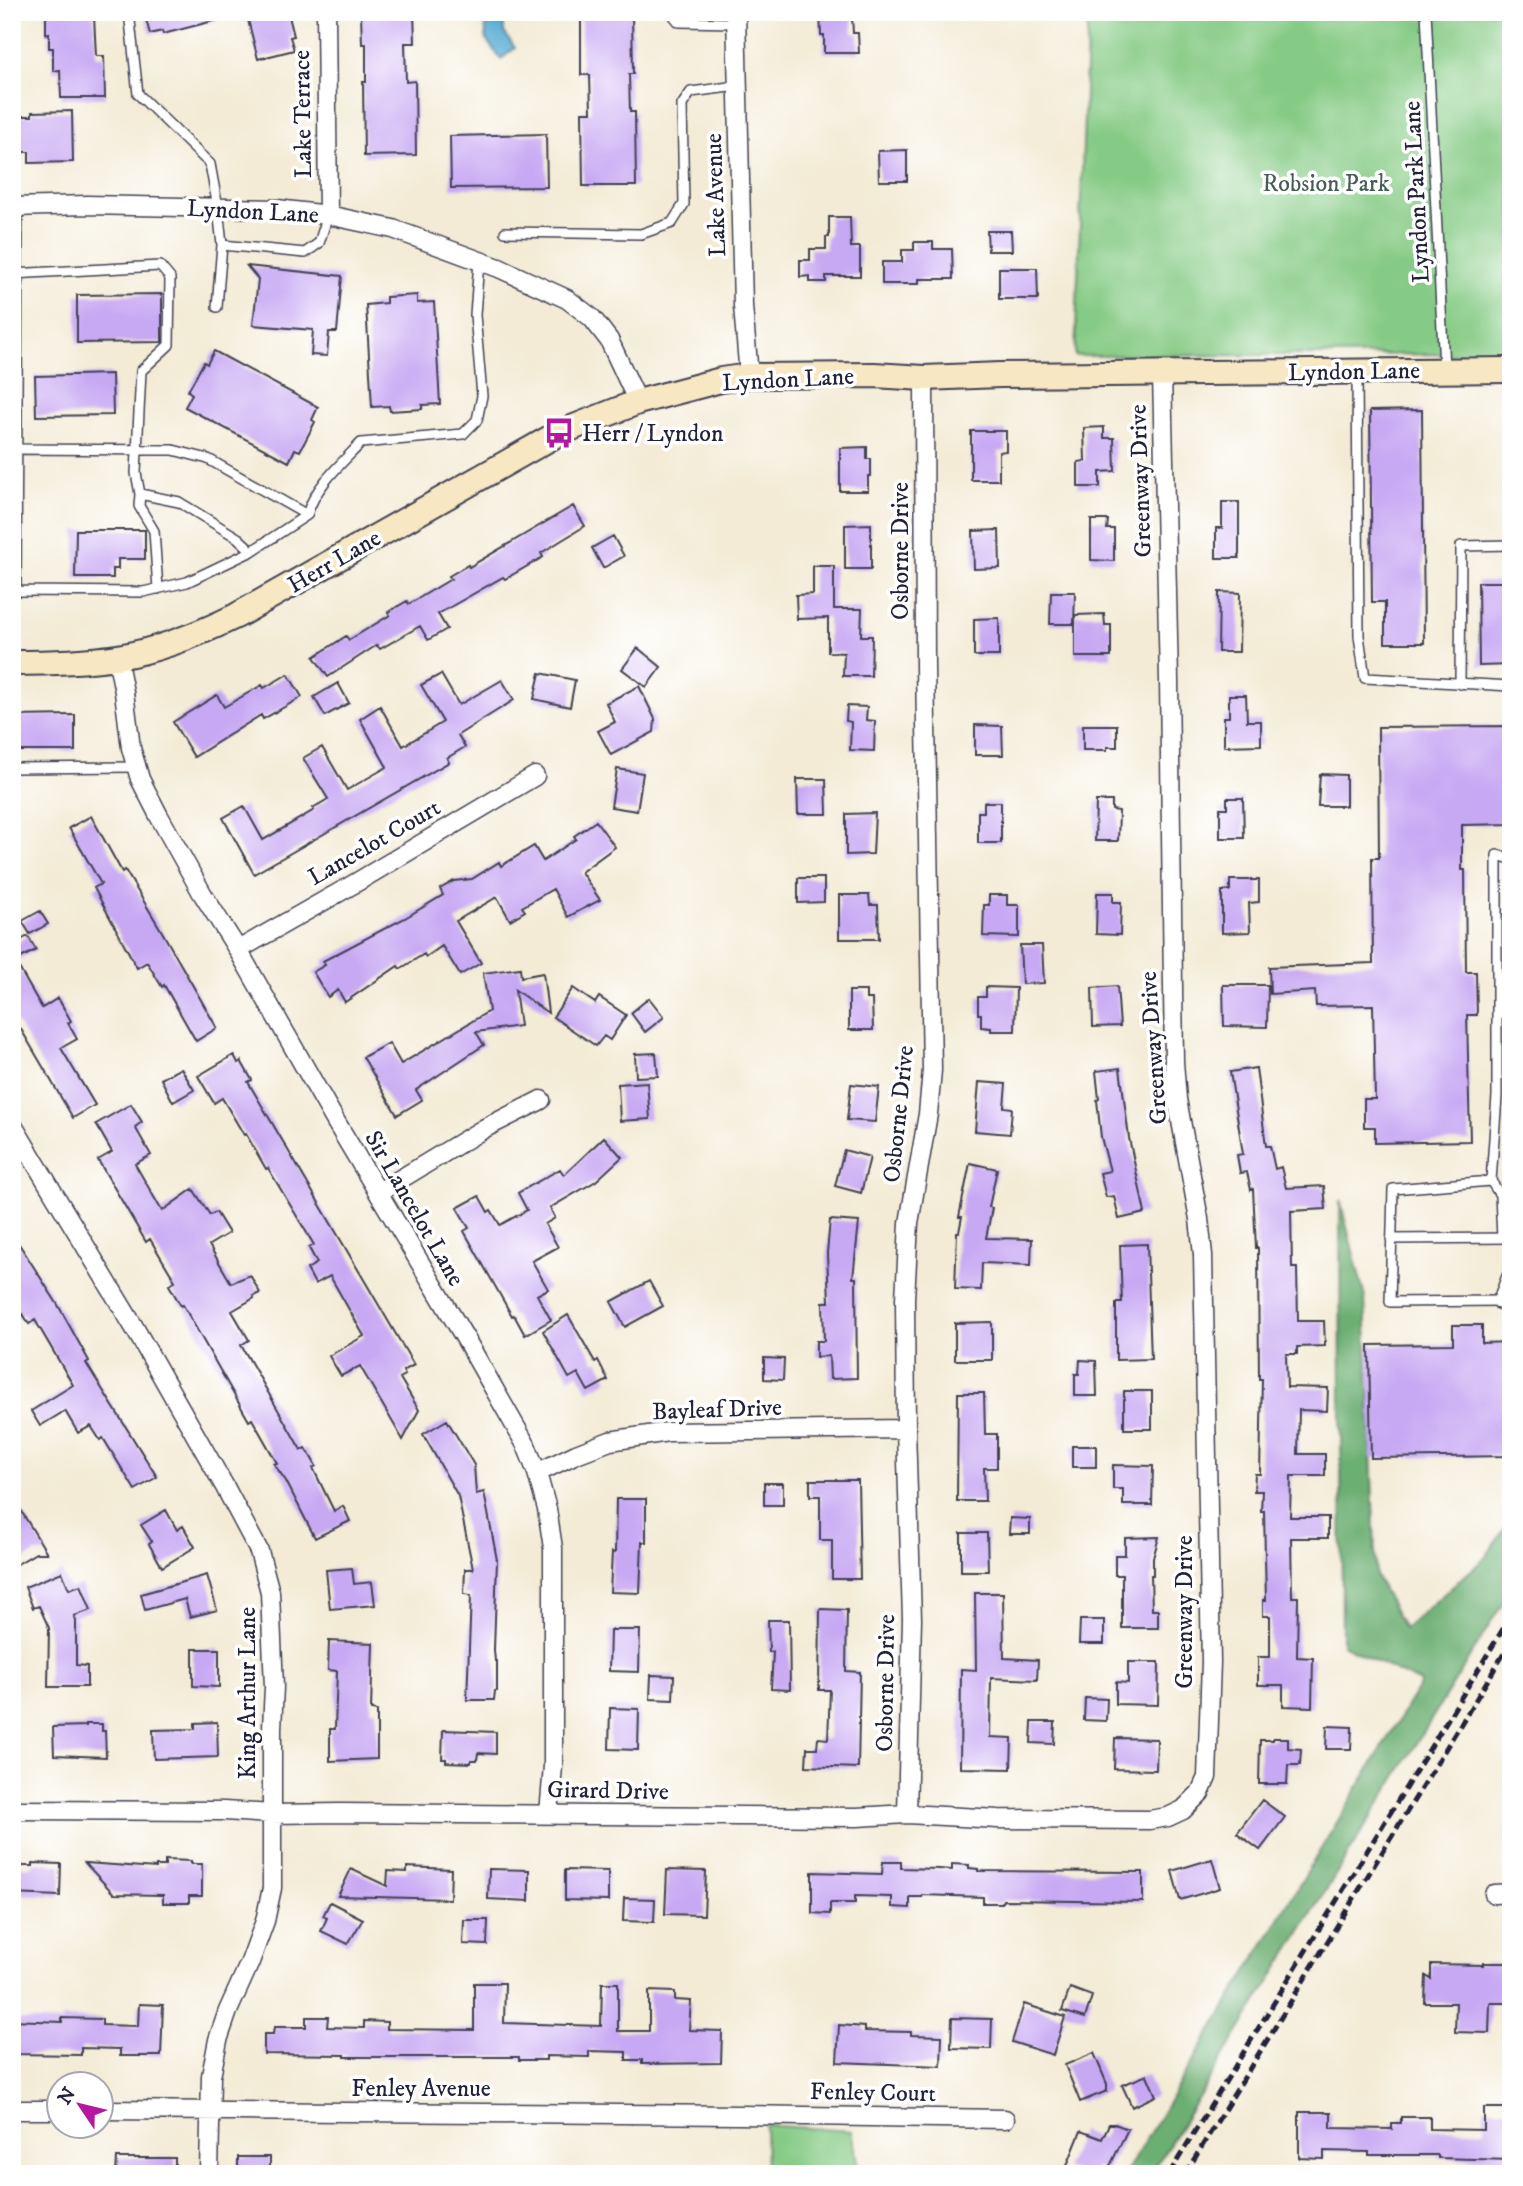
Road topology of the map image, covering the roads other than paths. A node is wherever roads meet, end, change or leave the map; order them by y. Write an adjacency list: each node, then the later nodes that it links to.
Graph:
1 (129, 12): 8 (lane)
2 (326, 12): 9 (street, Lake Terrace)
3 (674, 12): 5 (lane)
4 (1426, 12): 15 (lane, Lyndon Park Lane)
5 (736, 17): 6 (street, Lake Avenue)
6 (737, 86): 10 (lane); 19 (street, Lake Avenue)
7 (15, 207): 8 (street, Lyndon Lane); 13 (lane)
8 (218, 208): 9 (street, Lyndon Lane); 11 (lane)
9 (328, 215): 11 (lane); 12 (street, Lyndon Lane)
10 (505, 232)
11 (222, 245): 14 (lane)
12 (479, 261): 21 (street, Lyndon Lane); 25 (lane)
13 (15, 274): 22 (lane); 23 (lane)
14 (217, 307)
15 (1444, 370): 16 (main road, Lyndon Lane); 17 (main road, Lyndon Lane)
16 (1511, 370)
17 (1357, 371): 18 (main road, Lyndon Lane); 32 (lane)
18 (1162, 374): 20 (main road, Lyndon Lane); 51 (street, Greenway Drive)
19 (749, 376): 20 (main road, Lyndon Lane); 21 (main road, Lyndon Lane)
20 (924, 378): 49 (street, Osborne Drive)
21 (638, 402): 30 (main road, Herr Lane)
22 (14, 449): 23 (lane); 29 (lane)
23 (138, 450): 24 (lane); 25 (lane)
24 (140, 494): 27 (lane); 28 (lane)
25 (307, 515): 27 (lane)
26 (1511, 545): 32 (lane)
27 (252, 551): 28 (lane)
28 (158, 589): 29 (lane)
29 (14, 591)
30 (117, 657): 31 (main road, Herr Lane); 34 (street, Sir Lancelot Lane)
31 (12, 663)
32 (1460, 684): 33 (lane)
33 (1511, 686)
34 (137, 767): 35 (lane); 38 (street, Sir Lancelot Lane)
35 (12, 768)
36 (535, 776): 38 (street, Lancelot Court)
37 (1511, 859): 39 (lane)
38 (238, 950): 44 (street, Sir Lancelot Lane)
39 (1497, 1010): 40 (lane); 43 (lane)
40 (1511, 1012)
41 (541, 1100): 44 (street)
42 (13, 1128): 53 (street, King Arthur Lane)
43 (1491, 1181): 45 (lane); 46 (lane)
44 (379, 1192): 50 (street, Sir Lancelot Lane)
45 (1506, 1238): 46 (lane)
46 (1391, 1239): 48 (lane)
47 (1511, 1278): 48 (street)
48 (1502, 1301)
49 (906, 1429): 50 (street, Bayleaf Drive); 55 (street, Osborne Drive)
50 (537, 1473): 54 (street, Sir Lancelot Lane)
51 (1196, 1798): 55 (street, Girard Drive)
52 (12, 1810): 53 (street, Girard Drive)
53 (272, 1814): 54 (street, Girard Drive); 59 (street, King Arthur Lane)
54 (549, 1814): 55 (street, Girard Drive)
55 (907, 1814)
56 (12, 2110): 57 (street)
57 (46, 2110)
58 (116, 2110): 59 (street, Fenley Avenue)
59 (211, 2110): 60 (street, Fenley Avenue); 62 (street, King Arthur Lane)
60 (740, 2115): 61 (street, Fenley Court)
61 (1005, 2119)
62 (209, 2174)

